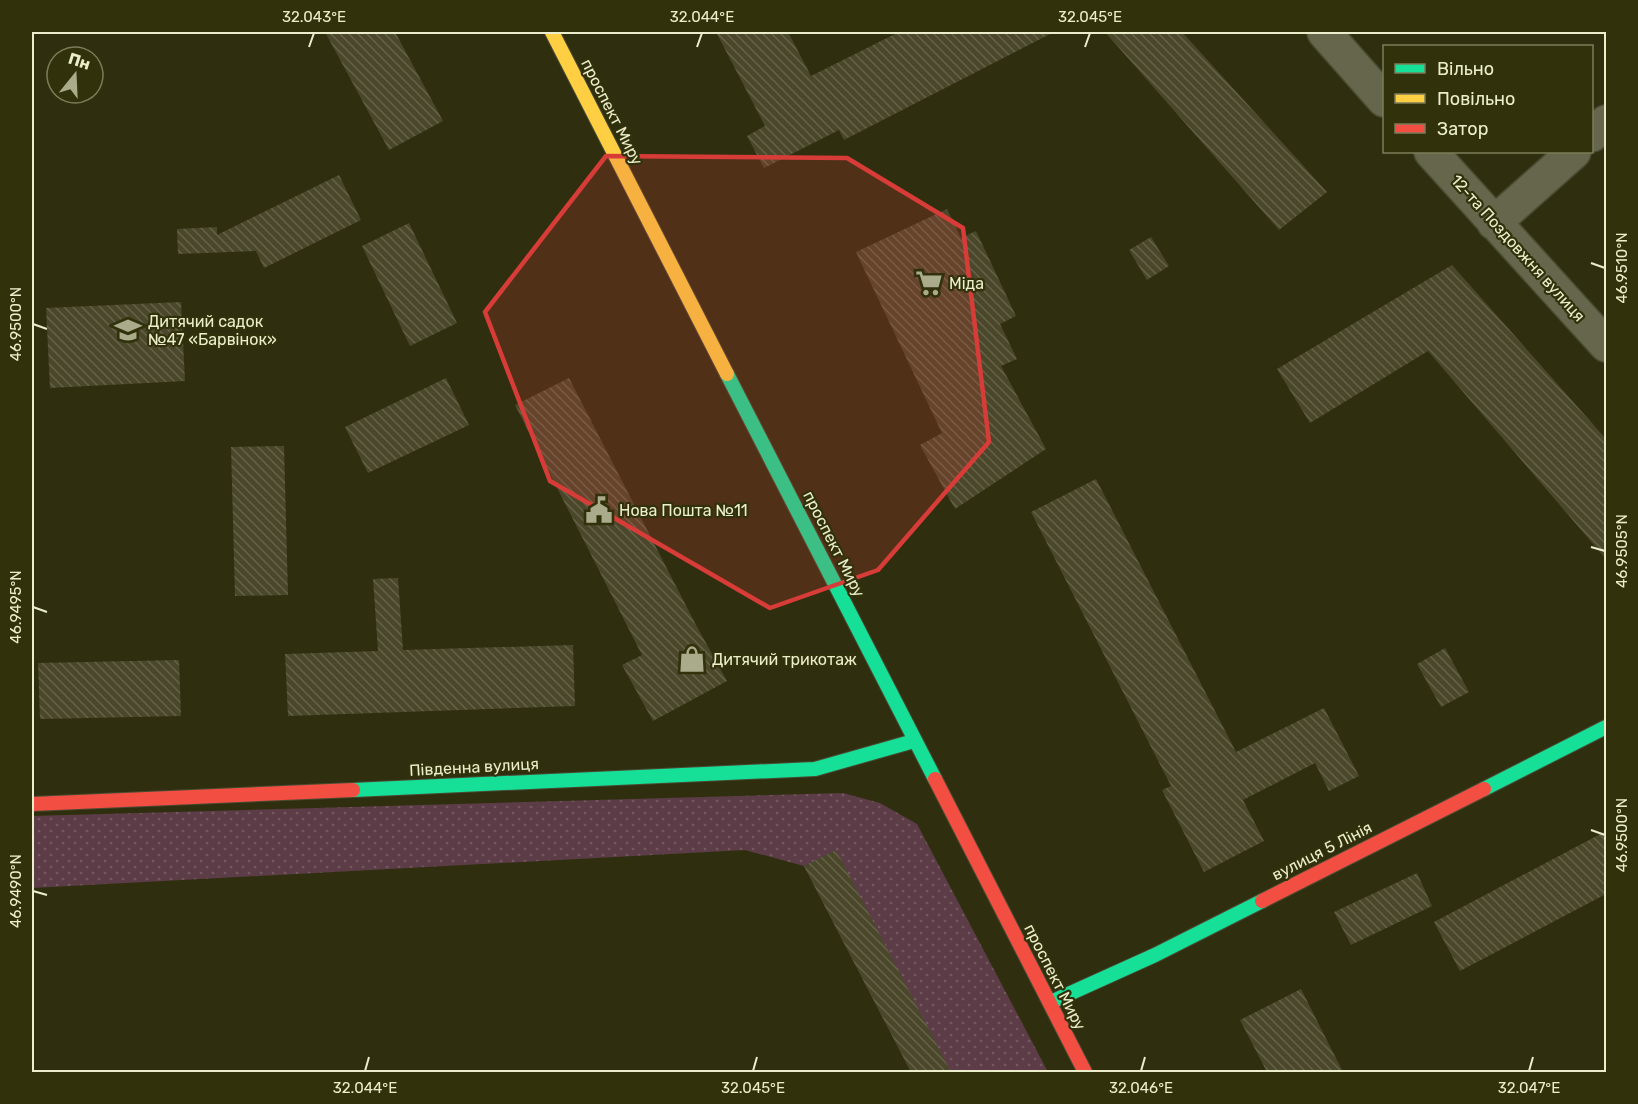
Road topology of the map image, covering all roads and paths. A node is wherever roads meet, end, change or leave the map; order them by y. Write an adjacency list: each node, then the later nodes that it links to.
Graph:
1 (552, 32): 11 (street, проспект Миру)
2 (1324, 32): 3 (street)
3 (1383, 99)
4 (1606, 122): 5 (street)
5 (1593, 134)
6 (1432, 153): 8 (street, 12-та Поздовжня вулиця)
7 (1573, 153): 8 (street)
8 (1494, 223): 9 (street, 12-та Поздовжня вулиця)
9 (1606, 345)
10 (1606, 727): 13 (street, вулиця 5 Лінія)
11 (914, 741): 12 (street, Південна вулиця); 13 (street, проспект Миру)
12 (32, 804)
13 (1051, 1002): 14 (street, проспект Миру)
14 (1085, 1072)

